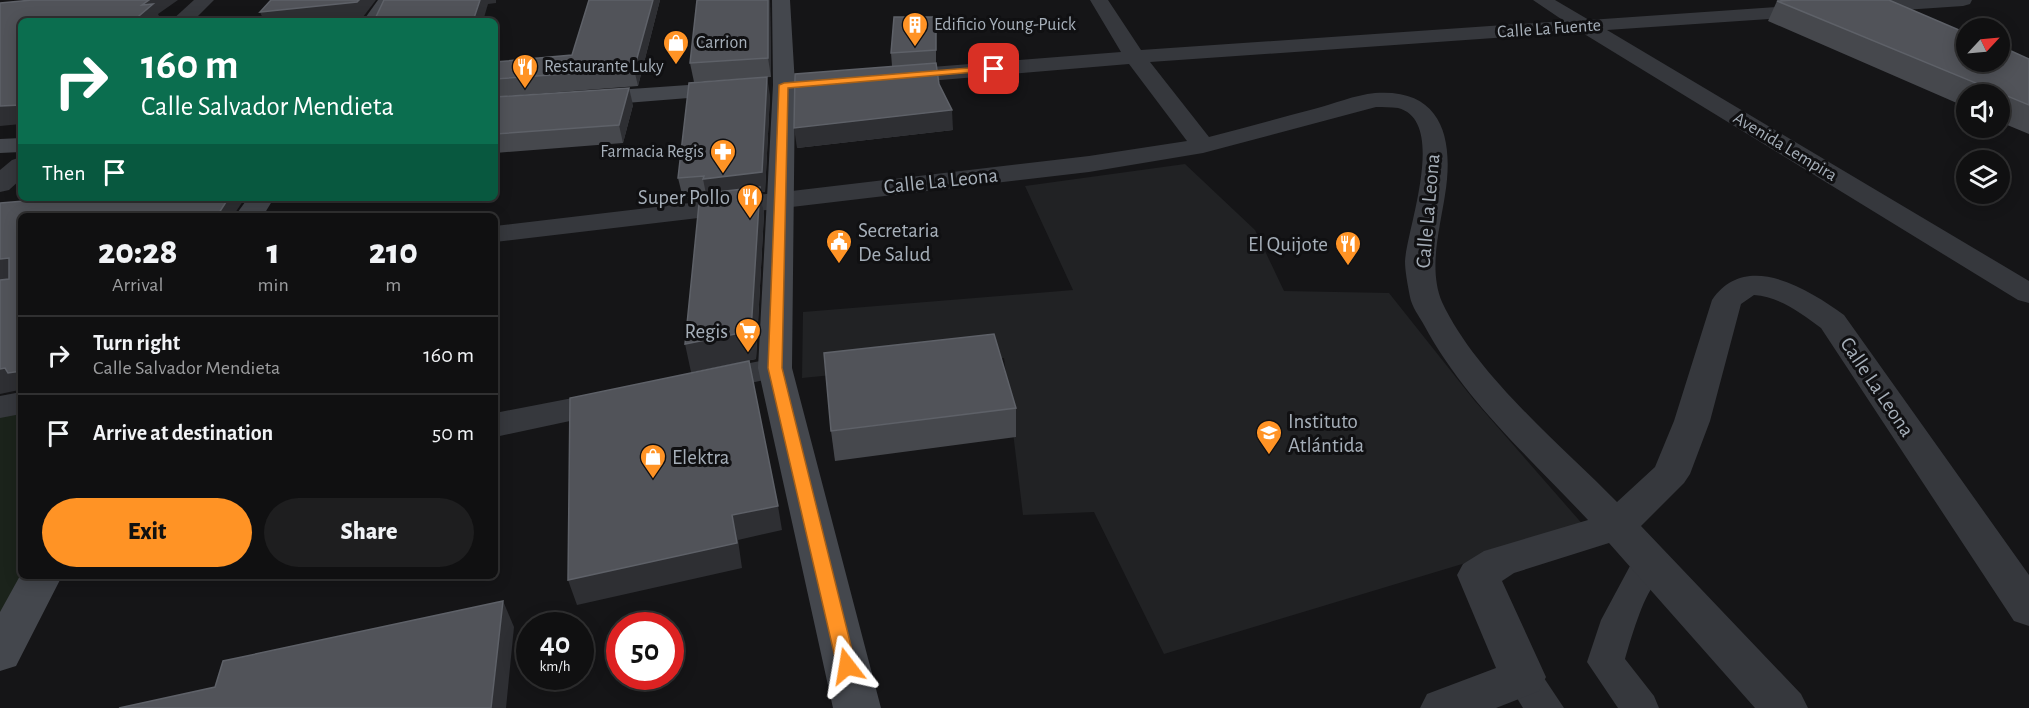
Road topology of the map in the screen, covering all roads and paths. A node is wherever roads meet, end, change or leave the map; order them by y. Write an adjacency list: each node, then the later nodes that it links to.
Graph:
1 (205, 0): 8 (street)
2 (781, 0): 13 (main road)
3 (1099, 0): 11 (street)
4 (1542, 0): 10 (street, Avenida Lempira)
5 (1962, 0): 7 (street, Calle La Fuente)
6 (392, 1): 9 (main road)
7 (1921, 2): 10 (street, Calle La Fuente)
8 (185, 18)
9 (376, 18)
10 (1586, 27): 11 (street, Calle La Fuente); 22 (street, Avenida Lempira)
11 (1135, 57): 12 (street, Calle La Fuente); 17 (street)
12 (877, 78)
13 (775, 86): 14 (main road); 20 (main road)
14 (564, 101)
15 (18, 145): 16 (main road)
16 (0, 146)
17 (1203, 146): 20 (street, Calle La Leona); 27 (street, Calle La Leona)
18 (18, 168): 19 (street)
19 (0, 184)
20 (779, 199): 21 (street, Calle La Leona); 23 (main road)
21 (498, 234)
22 (2029, 294)
23 (775, 368): 26 (street); 33 (main road)
24 (18, 404): 25 (street)
25 (0, 407)
26 (498, 423)
27 (1617, 526): 28 (street); 30 (street, Calle La Leona); 32 (street)
28 (1655, 568): 35 (lane); 36 (street)
29 (39, 579): 31 (main road)
30 (2029, 609)
31 (0, 653)
32 (1534, 692): 34 (street)
33 (857, 708)
34 (1444, 708)
35 (1640, 708)
36 (1784, 708)

